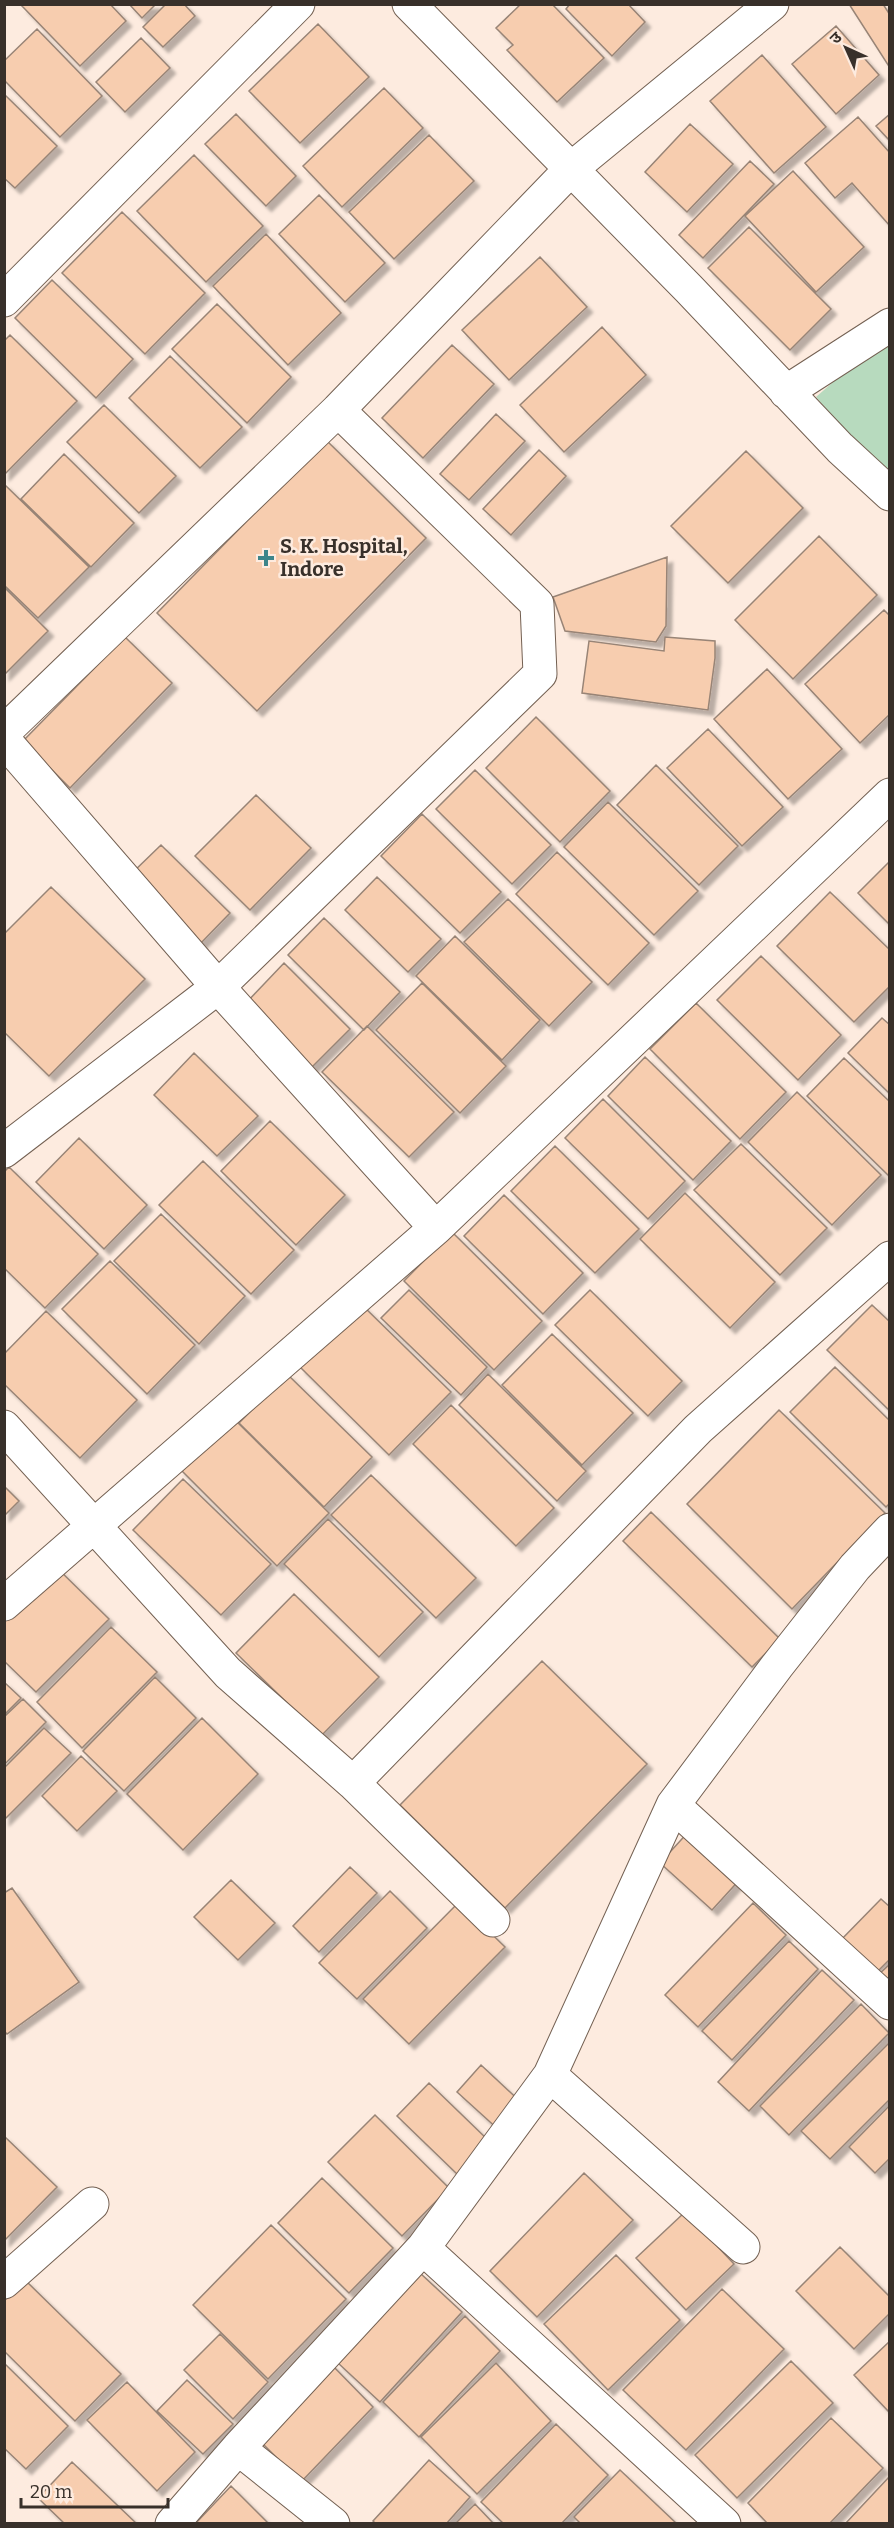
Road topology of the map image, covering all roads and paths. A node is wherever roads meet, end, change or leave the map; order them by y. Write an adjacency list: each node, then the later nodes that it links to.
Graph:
1 (298, 4): 5 (street)
2 (409, 4): 4 (street)
3 (772, 4): 4 (street)
4 (571, 169): 7 (street); 8 (street)
5 (4, 300)
6 (890, 325): 7 (street)
7 (786, 392): 9 (street)
8 (338, 410): 10 (street); 13 (street)
9 (890, 494)
10 (4, 732)
11 (4, 740): 13 (street)
12 (890, 795): 15 (street)
13 (218, 987): 14 (street); 15 (street)
14 (4, 1151)
15 (436, 1228): 18 (street)
16 (890, 1258): 21 (street)
17 (4, 1427): 18 (street)
18 (95, 1525): 20 (street); 21 (street)
19 (890, 1530): 22 (street)
20 (4, 1604)
21 (353, 1783): 23 (street)
22 (673, 1805): 24 (street); 25 (street)
23 (492, 1920)
24 (890, 2003)
25 (550, 2075): 27 (street); 28 (street)
26 (92, 2204): 29 (street)
27 (743, 2247)
28 (423, 2248): 30 (street); 33 (street)
29 (4, 2282)
30 (238, 2448): 31 (street); 32 (street)
31 (172, 2523)
32 (333, 2523)
33 (724, 2523)

